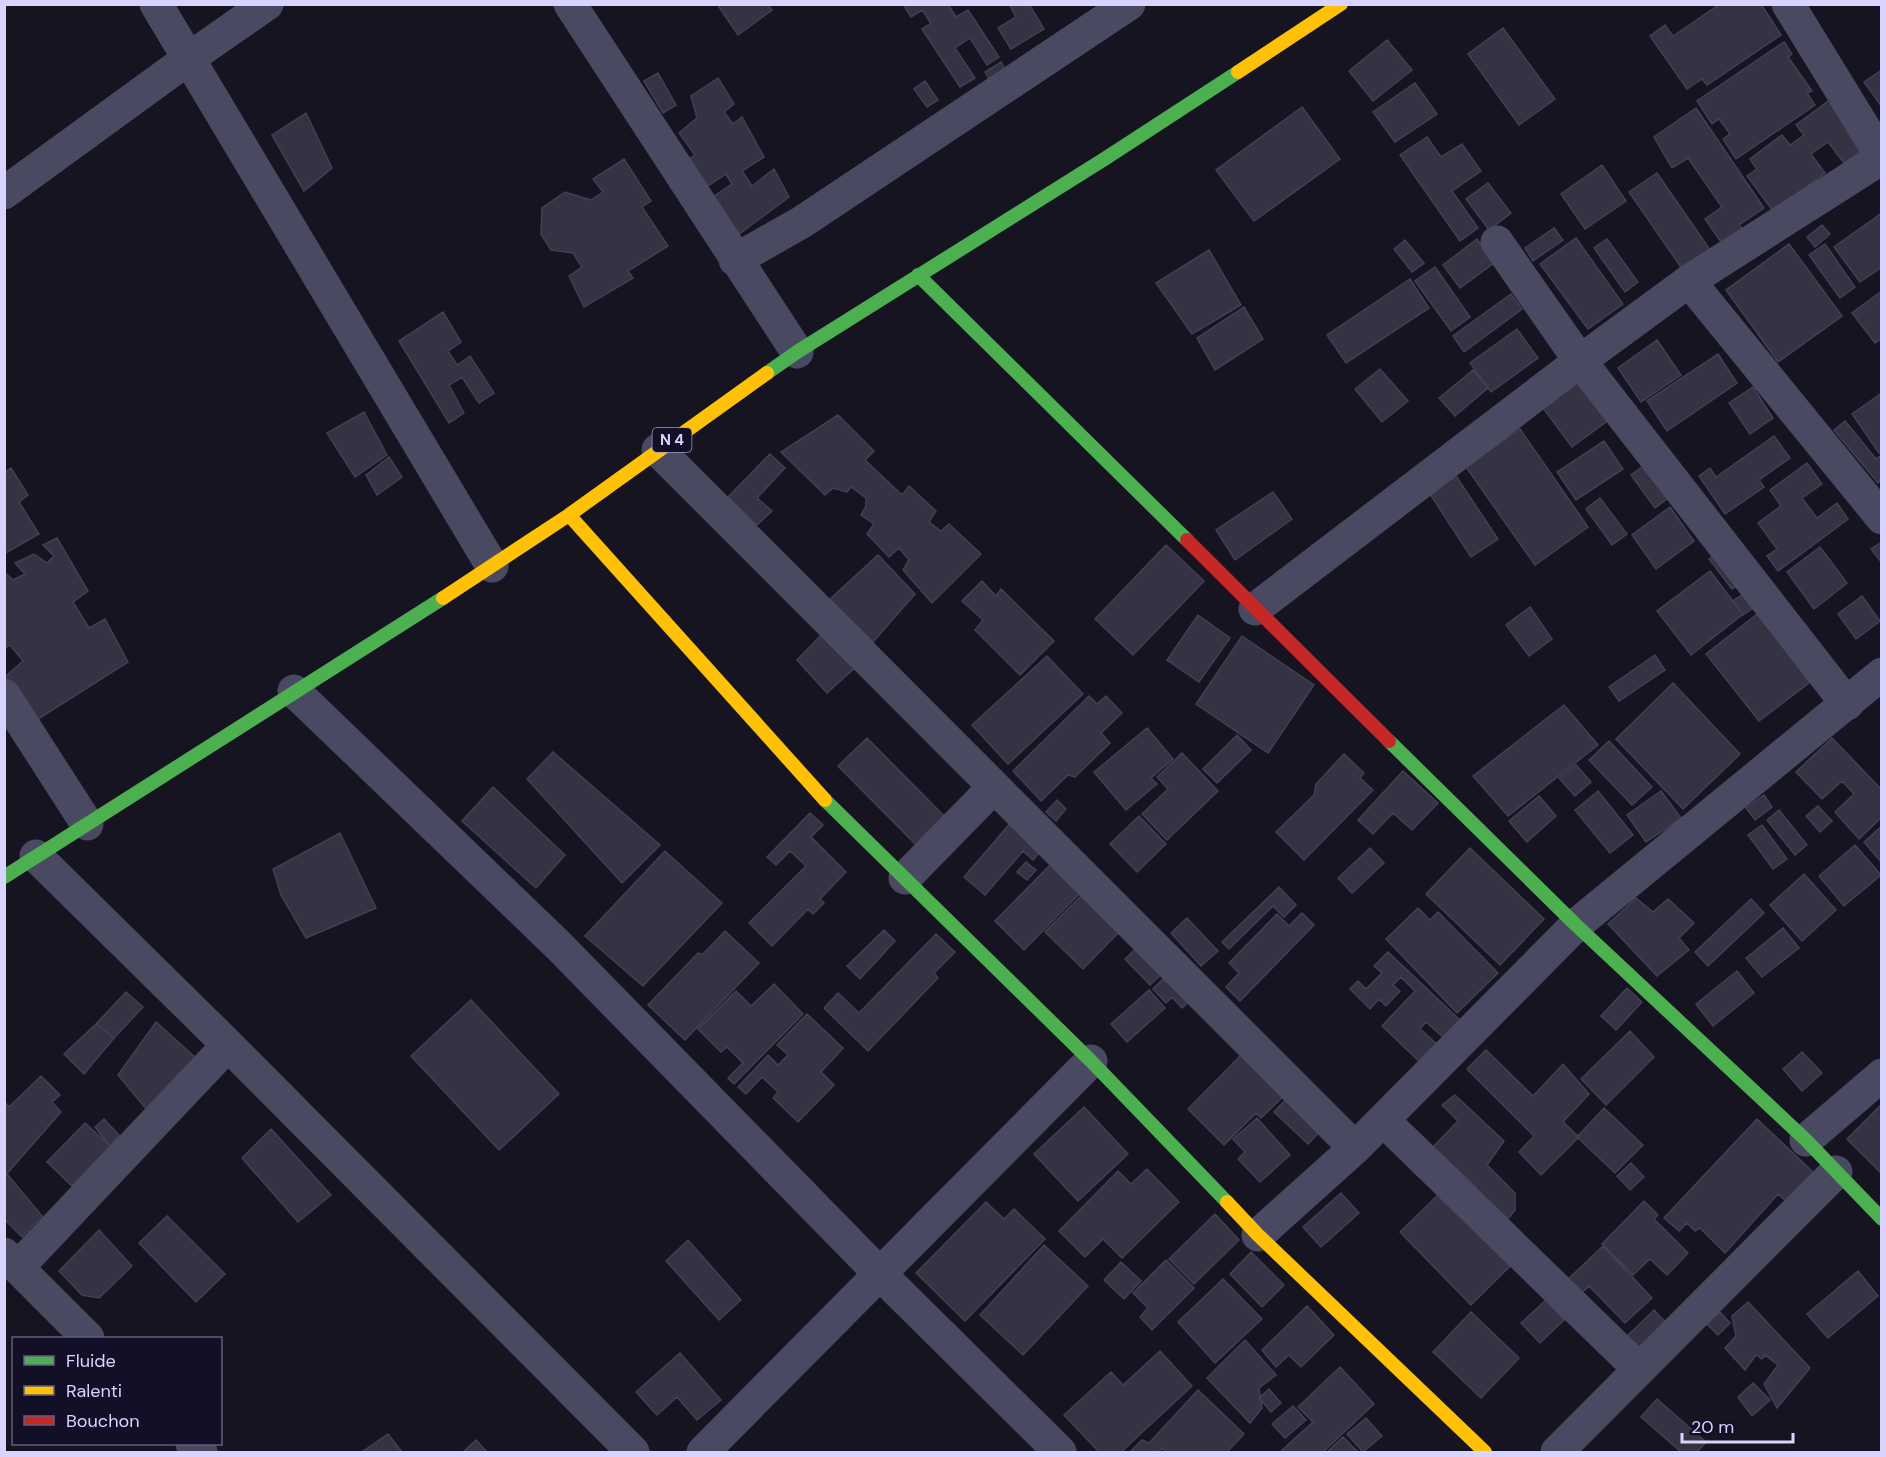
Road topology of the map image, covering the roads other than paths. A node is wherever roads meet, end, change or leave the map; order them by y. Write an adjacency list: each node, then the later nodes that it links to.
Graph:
1 (156, 4): 7 (street)
2 (267, 4): 7 (street)
3 (570, 4): 11 (street)
4 (1129, 4): 11 (street)
5 (1341, 4): 12 (street, N 4)
6 (1788, 4): 8 (street)
7 (188, 59): 9 (street); 19 (street)
8 (1881, 158): 13 (street)
9 (4, 193)
10 (1497, 242): 15 (street)
11 (735, 260): 14 (street)
12 (918, 275): 14 (street, N 4); 20 (street)
13 (1689, 281): 15 (street); 18 (street)
14 (797, 352): 16 (street, N 4)
15 (1580, 361): 20 (street); 24 (street)
16 (657, 450): 17 (street, N 4); 25 (street)
17 (569, 515): 19 (street, N 4); 29 (street)
18 (1881, 518)
19 (492, 566): 22 (street, N 4)
20 (1255, 609): 30 (street)
21 (1881, 674): 24 (street)
22 (294, 691): 26 (street, N 4); 41 (street)
23 (4, 695): 26 (street)
24 (1847, 704): 30 (street)
25 (994, 787): 29 (street); 36 (street)
26 (87, 824): 27 (street, N 4)
27 (36, 856): 28 (street, N 4); 31 (street)
28 (4, 877)
29 (905, 878): 32 (street)
30 (1576, 925): 34 (street); 35 (street)
31 (228, 1045): 40 (street); 44 (street)
32 (1091, 1062): 39 (street); 41 (street)
33 (1881, 1075): 35 (street)
34 (1383, 1120): 36 (street); 43 (street)
35 (1806, 1140): 37 (street)
36 (1355, 1148): 39 (street)
37 (1836, 1172): 38 (street); 43 (street)
38 (1881, 1219)
39 (1258, 1235): 47 (street)
40 (11, 1261): 42 (street)
41 (880, 1274): 45 (street); 46 (street)
42 (87, 1337)
43 (1639, 1369): 48 (street)
44 (633, 1452)
45 (703, 1452)
46 (1060, 1452)
47 (1485, 1452)
48 (1557, 1452)

